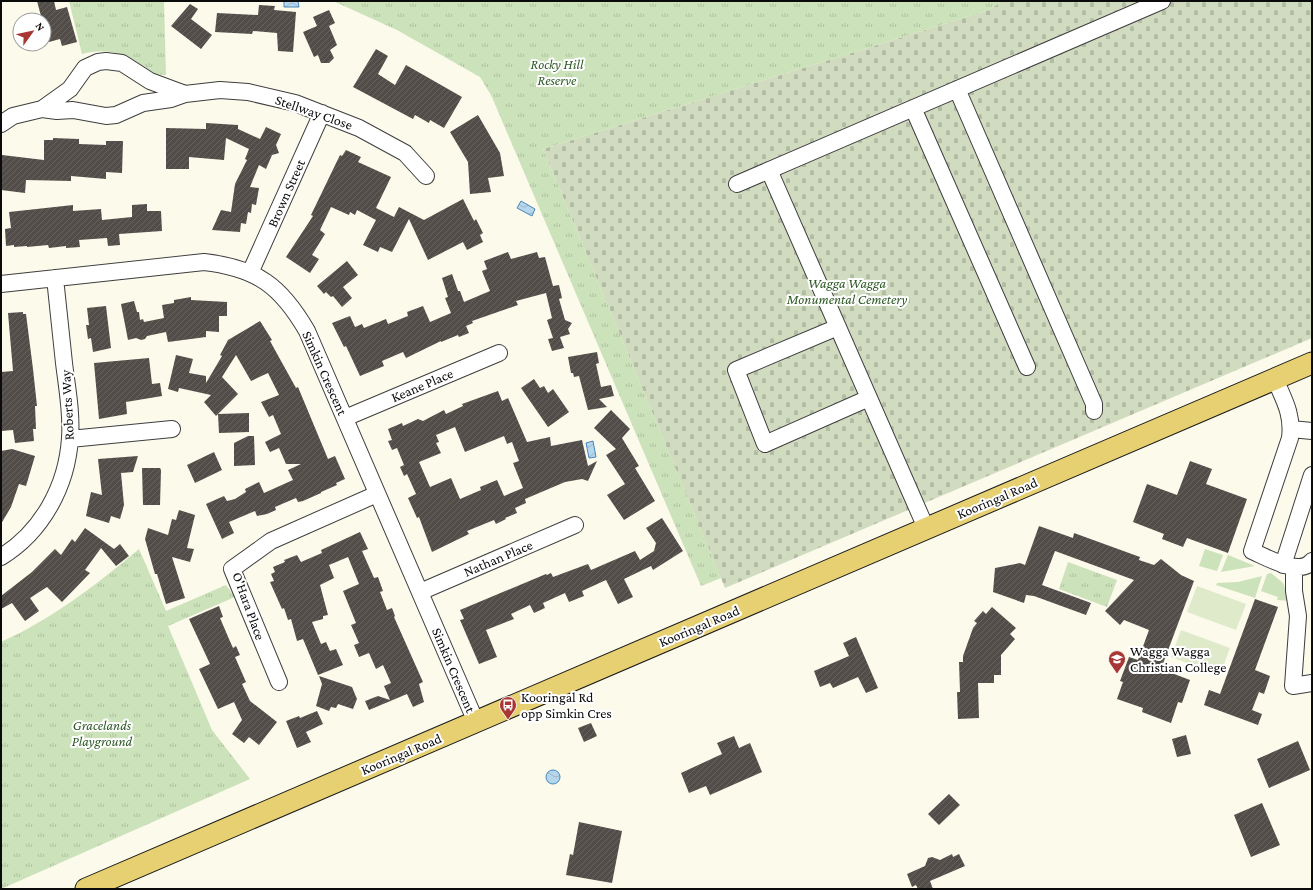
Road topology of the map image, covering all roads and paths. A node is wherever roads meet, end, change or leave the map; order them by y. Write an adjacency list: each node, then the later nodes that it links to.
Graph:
1 (1162, 1): 2 (street)
2 (956, 89): 4 (street); 20 (street)
3 (185, 94): 5 (street, Stellway Close); 5 (street, Stellway Close); 6 (street, Stellway Close)
4 (913, 108): 8 (street); 17 (street)
5 (42, 109): 7 (street, Stellway Close)
6 (322, 113): 9 (street, Stellway Close); 11 (street, Brown Street)
7 (1, 124)
8 (769, 170): 10 (street); 14 (street)
9 (426, 176)
10 (737, 184)
11 (250, 273): 12 (street, Simkin Crescent); 21 (street, Simkin Crescent)
12 (55, 278): 13 (street, Simkin Crescent); 25 (street, Roberts Way)
13 (1, 284)
14 (838, 327): 19 (street); 19 (street)
15 (499, 353): 21 (street, Keane Place)
16 (1312, 363): 18 (main road, Kooringal Road)
17 (1027, 367)
18 (1275, 379): 23 (street); 29 (main road, Kooringal Road)
19 (869, 398): 29 (street)
20 (1094, 411)
21 (345, 418): 27 (street, Simkin Crescent)
22 (172, 429): 25 (street)
23 (1291, 429): 24 (street); 32 (street)
24 (1312, 431)
25 (70, 439): 30 (street, Roberts Way)
26 (1312, 475): 32 (street)
27 (377, 494): 33 (street, Simkin Crescent); 35 (street, O'Hara Place)
28 (575, 525): 33 (street, Nathan Place)
29 (926, 528): 37 (main road, Kooringal Road)
30 (1, 557)
31 (1312, 561): 32 (street)
32 (1288, 566): 34 (street)
33 (420, 592): 37 (street, Simkin Crescent)
34 (1305, 615): 36 (street)
35 (279, 682)
36 (1312, 683)
37 (476, 722): 38 (main road, Kooringal Road)
38 (86, 889)

